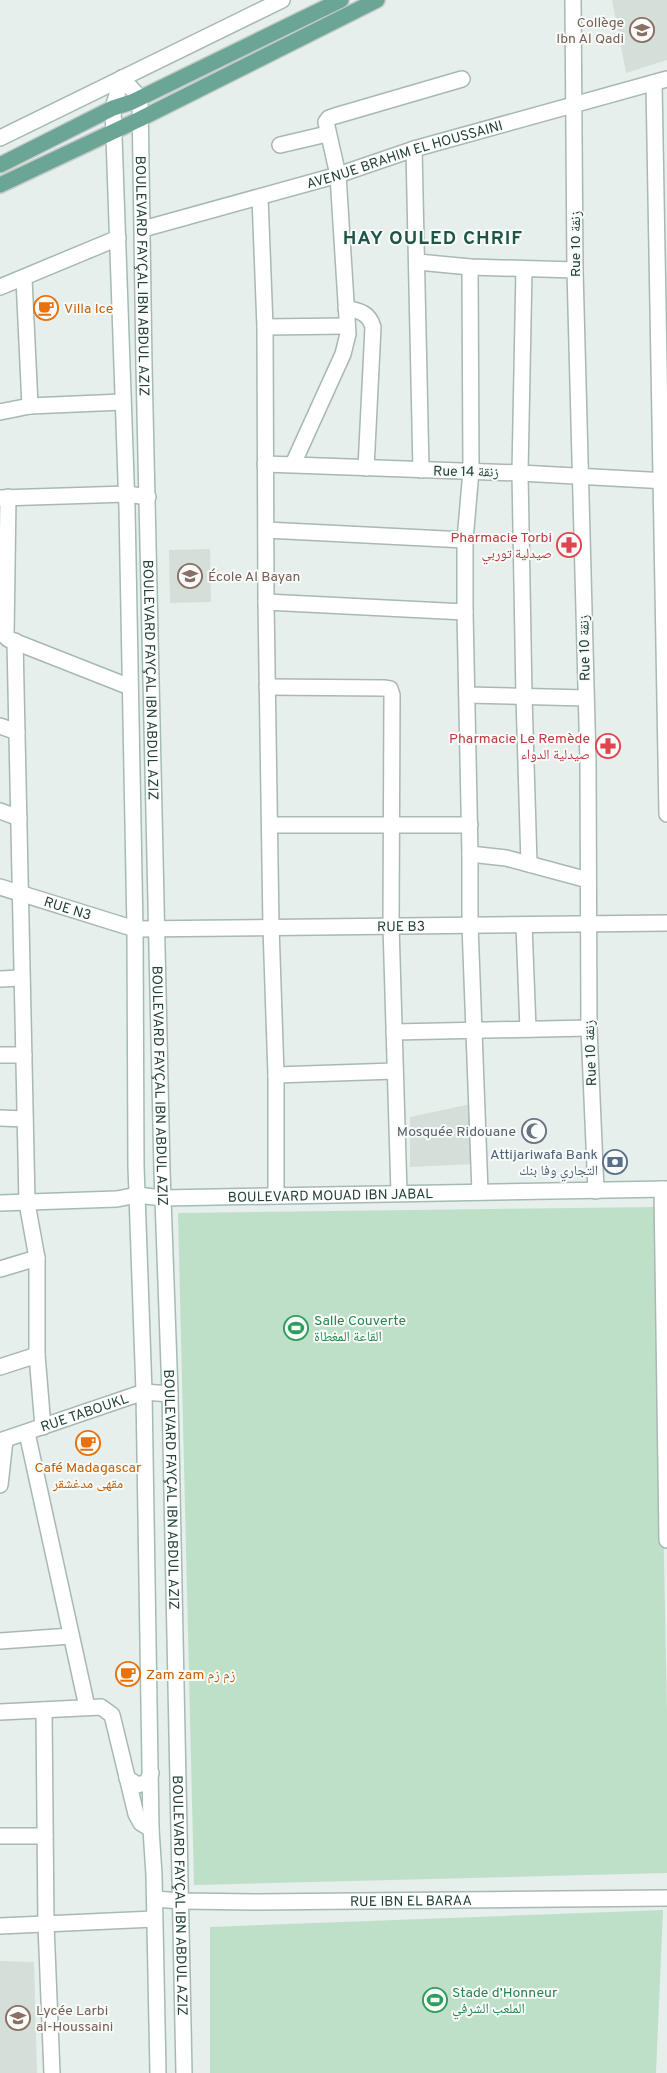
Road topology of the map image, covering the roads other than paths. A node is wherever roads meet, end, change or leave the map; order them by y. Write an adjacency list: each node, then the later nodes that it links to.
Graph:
1 (282, 0): 5 (street)
2 (340, 0): 8 (main road)
3 (377, 0): 11 (main road)
4 (573, 0): 9 (street, Rue 10 زنقة)
5 (122, 78): 8 (street); 10 (street); 14 (street)
6 (462, 79): 13 (street)
7 (660, 81): 9 (street, AVENUE BRAHIM EL HOUSSAINI); 42 (street)
8 (140, 98): 10 (main road); 11 (street, BOULEVARD FAYÇAL IBN ABDUL AZIZ)
9 (575, 106): 16 (street, AVENUE BRAHIM EL HOUSSAINI); 26 (street, Rue 10 زنقة)
10 (113, 108): 12 (street, BOULEVARD FAYÇAL IBN ABDUL AZIZ); 17 (main road)
11 (140, 118): 12 (main road); 21 (street, BOULEVARD FAYÇAL IBN ABDUL AZIZ)
12 (115, 129): 19 (main road); 22 (street, BOULEVARD FAYÇAL IBN ABDUL AZIZ)
13 (328, 134): 15 (street); 18 (street)
14 (0, 138)
15 (280, 145)
16 (414, 149): 18 (street, AVENUE BRAHIM EL HOUSSAINI); 23 (street)
17 (0, 165)
18 (338, 175): 20 (street, AVENUE BRAHIM EL HOUSSAINI); 29 (street)
19 (0, 185)
20 (260, 197): 21 (street, AVENUE BRAHIM EL HOUSSAINI); 31 (street)
21 (143, 229): 44 (street, BOULEVARD FAYÇAL IBN ABDUL AZIZ)
22 (118, 238): 27 (street); 32 (street, BOULEVARD FAYÇAL IBN ABDUL AZIZ)
23 (418, 262): 24 (street); 38 (street)
24 (470, 267): 25 (street); 39 (street)
25 (524, 269): 26 (street); 40 (street)
26 (575, 270): 41 (street, Rue 10 زنقة)
27 (24, 278): 28 (street); 33 (street)
28 (0, 287)
29 (346, 308): 30 (street); 37 (street)
30 (347, 326): 31 (street); 36 (street)
31 (265, 327): 35 (street)
32 (122, 402): 33 (street); 43 (street, BOULEVARD FAYÇAL IBN ABDUL AZIZ)
33 (30, 406): 34 (street)
34 (0, 412)
35 (265, 464): 36 (street, Rue 14 زنقة); 46 (street)
36 (293, 464): 37 (street, Rue 14 زنقة)
37 (366, 468): 38 (street, Rue 14 زنقة)
38 (422, 470): 39 (street, Rue 14 زنقة)
39 (471, 471): 40 (street, Rue 14 زنقة); 47 (street)
40 (520, 473): 41 (street, Rue 14 زنقة); 54 (street)
41 (580, 476): 42 (street, Rue 14 زنقة); 55 (street, Rue 10 زنقة)
42 (664, 481): 58 (street)
43 (127, 494): 44 (street); 45 (street); 51 (street, BOULEVARD FAYÇAL IBN ABDUL AZIZ)
44 (148, 497): 77 (street, BOULEVARD FAYÇAL IBN ABDUL AZIZ)
45 (4, 498): 50 (street)
46 (266, 530): 47 (street); 48 (street)
47 (465, 540): 49 (street)
48 (266, 602): 49 (street); 52 (street)
49 (465, 612): 53 (street)
50 (7, 638): 51 (street); 57 (street)
51 (130, 687): 76 (street, BOULEVARD FAYÇAL IBN ABDUL AZIZ)
52 (267, 687): 62 (street); 63 (street)
53 (466, 695): 54 (street); 64 (street)
54 (524, 697): 55 (street); 66 (street)
55 (585, 698): 67 (street, Rue 10 زنقة)
56 (0, 726): 57 (street)
57 (17, 732): 61 (street)
58 (666, 763): 60 (street)
59 (0, 811): 61 (street)
60 (667, 814)
61 (19, 818): 69 (street)
62 (270, 825): 63 (street); 75 (street)
63 (391, 825): 64 (street); 74 (street)
64 (470, 825): 65 (street)
65 (470, 854): 66 (street); 71 (street)
66 (529, 864): 67 (street)
67 (588, 880): 73 (street, Rue 10 زنقة)
68 (0, 888): 69 (street, RUE N3)
69 (21, 894): 76 (street, RUE N3); 78 (street)
70 (667, 923): 73 (street, RUE B3)
71 (470, 925): 72 (street, RUE B3); 74 (street, RUE B3); 82 (street)
72 (524, 925): 73 (street, RUE B3); 81 (street)
73 (588, 925): 80 (street, Rue 10 زنقة)
74 (391, 926): 75 (street, RUE B3); 83 (street)
75 (271, 928): 77 (street, RUE B3); 87 (street)
76 (135, 929): 77 (street, RUE B3); 94 (street, BOULEVARD FAYÇAL IBN ABDUL AZIZ)
77 (158, 930): 96 (street, BOULEVARD FAYÇAL IBN ABDUL AZIZ)
78 (21, 978): 79 (street); 84 (street)
79 (0, 979)
80 (589, 1028): 81 (street); 91 (street, Rue 10 زنقة)
81 (528, 1029): 82 (street)
82 (473, 1030): 83 (street); 92 (street)
83 (394, 1032): 86 (street)
84 (24, 1055): 85 (street); 89 (street)
85 (0, 1056)
86 (395, 1070): 87 (street); 93 (street)
87 (276, 1075): 95 (street)
88 (0, 1118): 89 (street)
89 (25, 1119): 98 (street)
90 (665, 1189): 91 (street, BOULEVARD MOUAD IBN JABAL); 100 (street)
91 (596, 1191): 92 (street, BOULEVARD MOUAD IBN JABAL)
92 (480, 1192): 93 (street, BOULEVARD MOUAD IBN JABAL)
93 (399, 1193): 95 (street, BOULEVARD MOUAD IBN JABAL)
94 (137, 1195): 96 (street, BOULEVARD MOUAD IBN JABAL); 98 (street, BOULEVARD MOUAD IBN JABAL); 104 (street, BOULEVARD FAYÇAL IBN ABDUL AZIZ)
95 (276, 1196): 96 (street, BOULEVARD MOUAD IBN JABAL)
96 (163, 1198): 105 (street, BOULEVARD FAYÇAL IBN ABDUL AZIZ)
97 (0, 1203): 98 (street, BOULEVARD MOUAD IBN JABAL)
98 (27, 1203): 99 (street)
99 (37, 1258): 101 (street); 102 (street)
100 (665, 1258): 108 (street)
101 (0, 1269)
102 (37, 1355): 103 (street); 106 (street)
103 (0, 1367)
104 (144, 1392): 105 (street, RUE TABOUKL); 106 (street, RUE TABOUKL); 118 (street, BOULEVARD FAYÇAL IBN ABDUL AZIZ)
105 (170, 1394): 125 (street, BOULEVARD FAYÇAL IBN ABDUL AZIZ)
106 (44, 1427): 107 (street, RUE TABOUKL)
107 (27, 1433): 109 (street, RUE TABOUKL); 113 (street)
108 (666, 1439): 111 (street)
109 (3, 1441): 110 (street)
110 (0, 1485)
111 (667, 1529): 112 (street)
112 (667, 1540)
113 (71, 1636): 114 (street); 115 (street)
114 (0, 1641)
115 (87, 1707): 116 (street); 119 (street)
116 (44, 1710): 117 (street); 122 (street)
117 (0, 1712)
118 (151, 1773): 119 (street); 120 (street, BOULEVARD FAYÇAL IBN ABDUL AZIZ)
119 (127, 1778): 120 (street)
120 (151, 1829): 124 (street, BOULEVARD FAYÇAL IBN ABDUL AZIZ)
121 (0, 1836): 122 (street)
122 (46, 1836): 127 (street)
123 (667, 1898): 125 (street, RUE IBN EL BARAA)
124 (154, 1899): 125 (street, RUE IBN EL BARAA); 126 (street, BOULEVARD FAYÇAL IBN ABDUL AZIZ)
125 (181, 1901): 131 (street, BOULEVARD FAYÇAL IBN ABDUL AZIZ)
126 (154, 1920): 127 (street); 130 (street, BOULEVARD FAYÇAL IBN ABDUL AZIZ)
127 (46, 1925): 128 (street); 129 (street)
128 (0, 1926)
129 (52, 2073)
130 (158, 2073)
131 (184, 2073)

